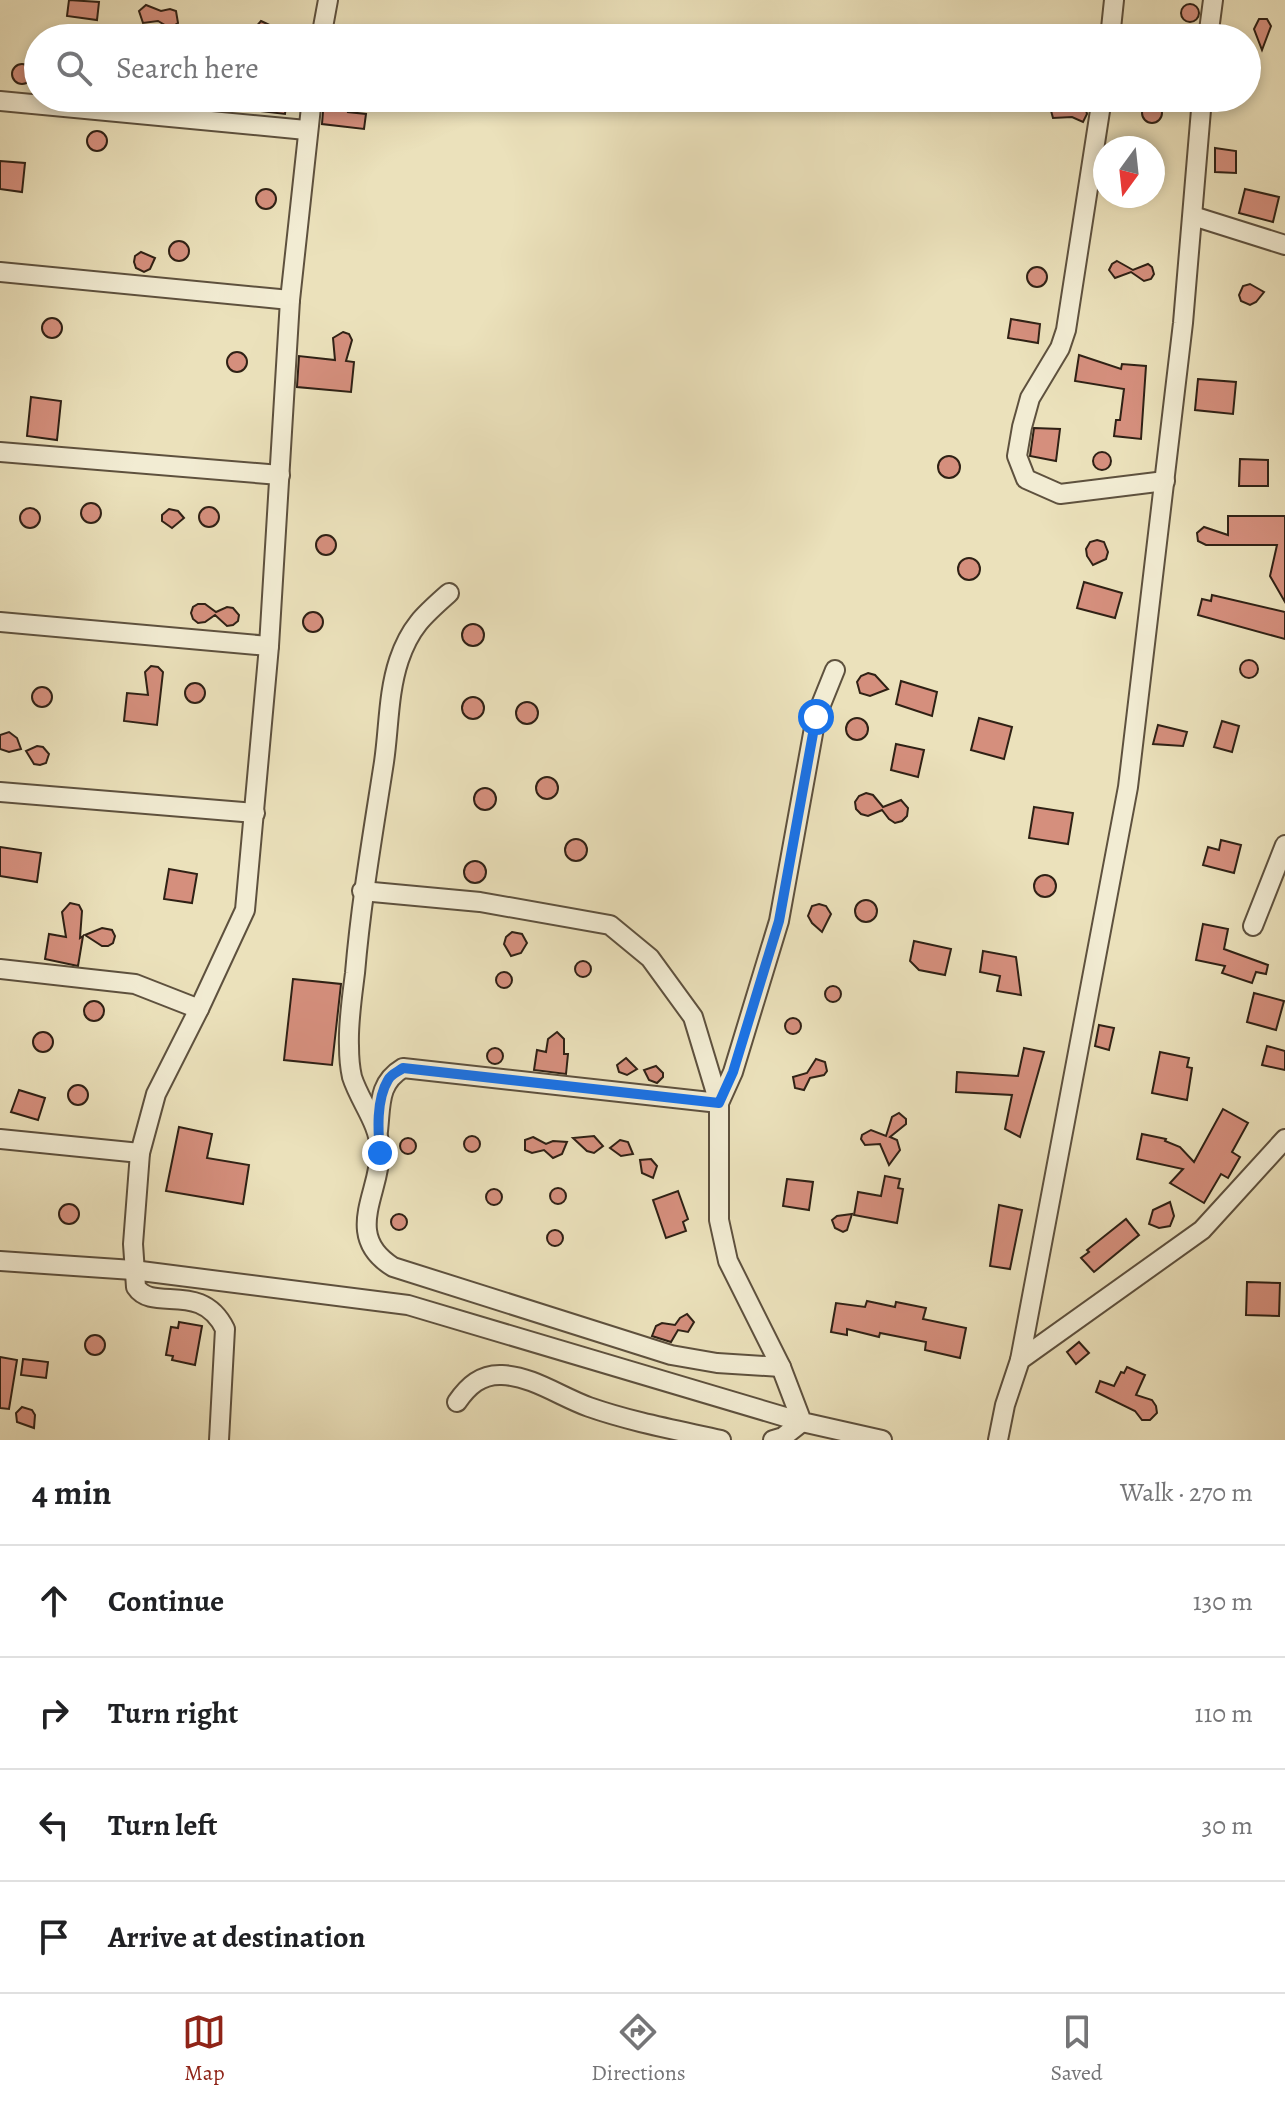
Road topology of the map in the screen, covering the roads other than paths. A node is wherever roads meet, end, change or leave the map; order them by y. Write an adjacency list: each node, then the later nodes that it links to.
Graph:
1 (328, 0): 4 (street)
2 (1114, 0): 5 (street)
3 (1213, 0): 6 (street)
4 (324, 24)
5 (1111, 24)
6 (1210, 24)
7 (0, 101): 8 (street)
8 (24, 103)
9 (116, 112): 13 (street)
10 (309, 112): 13 (street)
11 (1100, 112): 20 (street)
12 (1201, 112): 14 (street)
13 (306, 130): 17 (street)
14 (1193, 216): 15 (street); 20 (street)
15 (1284, 241)
16 (0, 272): 17 (street)
17 (290, 300): 19 (street)
18 (0, 452): 19 (street)
19 (280, 475): 23 (street)
20 (1165, 481): 39 (street)
21 (449, 593): 28 (street)
22 (0, 622): 23 (street)
23 (269, 646): 26 (street)
24 (835, 670): 32 (street)
25 (0, 792): 26 (street)
26 (255, 813): 31 (street)
27 (1285, 845): 29 (street)
28 (362, 891): 32 (street); 33 (street)
29 (1253, 926)
30 (0, 969): 31 (street)
31 (199, 1009): 36 (street)
32 (719, 1103): 33 (street); 40 (street)
33 (378, 1134): 40 (street)
34 (0, 1139): 36 (street)
35 (1285, 1139): 39 (street)
36 (140, 1153): 38 (street)
37 (0, 1261): 38 (street)
38 (133, 1270): 42 (street); 43 (street)
39 (1020, 1360): 47 (street)
40 (781, 1367): 42 (street)
41 (457, 1402): 44 (street)
42 (804, 1431): 45 (street); 46 (street)
43 (219, 1440)
44 (721, 1440)
45 (773, 1440)
46 (882, 1440)
47 (998, 1440)

